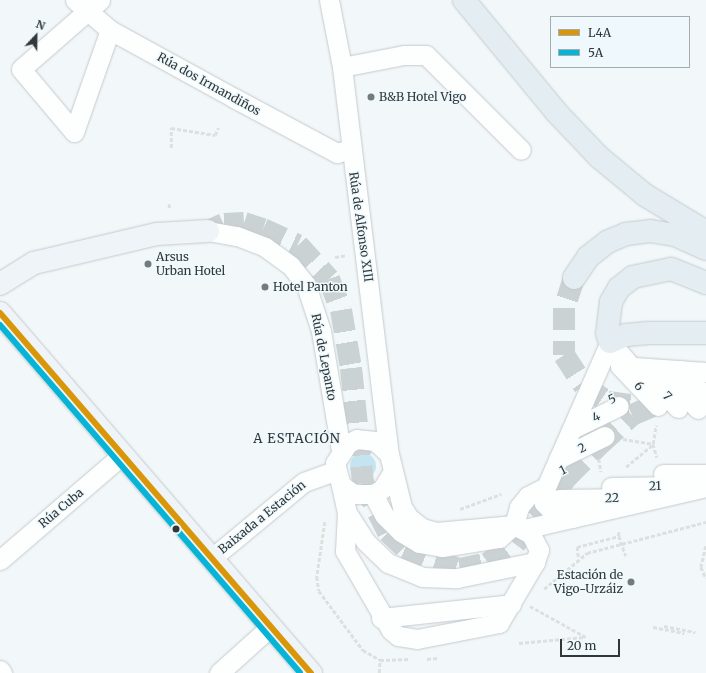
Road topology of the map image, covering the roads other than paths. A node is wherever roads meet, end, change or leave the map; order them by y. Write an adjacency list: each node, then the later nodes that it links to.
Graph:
1 (100, 0): 4 (street)
2 (329, 0): 6 (street, Rúa de Alfonso XIII)
3 (464, 0): 10 (highway)
4 (80, 6): 5 (street, Rúa dos Irmandiños); 5 (street)
5 (110, 30): 7 (street, Rúa dos Irmandiños)
6 (342, 67): 7 (street, Rúa de Alfonso XIII); 8 (street)
7 (350, 149): 27 (street, Rúa de Alfonso XIII)
8 (522, 150)
9 (208, 230): 14 (main road); 26 (street, Rúa de Lepanto)
10 (706, 232)
11 (706, 249): 12 (highway)
12 (574, 278)
13 (706, 282): 17 (highway)
14 (0, 284)
15 (0, 313): 29 (main road)
16 (706, 333): 17 (highway)
17 (610, 342): 18 (street); 19 (street)
18 (601, 365): 19 (street); 30 (street)
19 (631, 367): 20 (street); 24 (street, 6); 25 (street, 7)
20 (660, 369): 21 (street); 23 (street)
21 (680, 370): 22 (street); 23 (street)
22 (705, 373)
23 (702, 403)
24 (658, 406)
25 (678, 408)
26 (341, 450): 27 (street); 34 (street)
27 (389, 454): 32 (street)
28 (598, 454): 30 (street, 1)
29 (121, 456): 42 (main road); 43 (street, Rúa Cuba)
30 (562, 458): 30 (street, 5); 38 (street, 22); 40 (street); 41 (street)
31 (702, 467): 33 (street)
32 (392, 473): 37 (street); 41 (street)
33 (651, 474)
34 (338, 478): 37 (street); 39 (street); 42 (street, Baixada a Estación)
35 (706, 486): 36 (street, 21); 38 (street)
36 (605, 487)
37 (373, 494): 41 (street)
38 (665, 497): 40 (street)
39 (347, 513): 44 (street); 46 (street)
40 (573, 518): 41 (street)
41 (519, 527): 44 (street)
42 (212, 558): 47 (main road)
43 (0, 560)
44 (535, 562): 45 (street)
45 (511, 604): 46 (street); 46 (street)
46 (381, 618)
47 (270, 627): 50 (street); 51 (main road)
48 (0, 670): 49 (street)
49 (2, 673)
50 (219, 673)
51 (311, 673)

